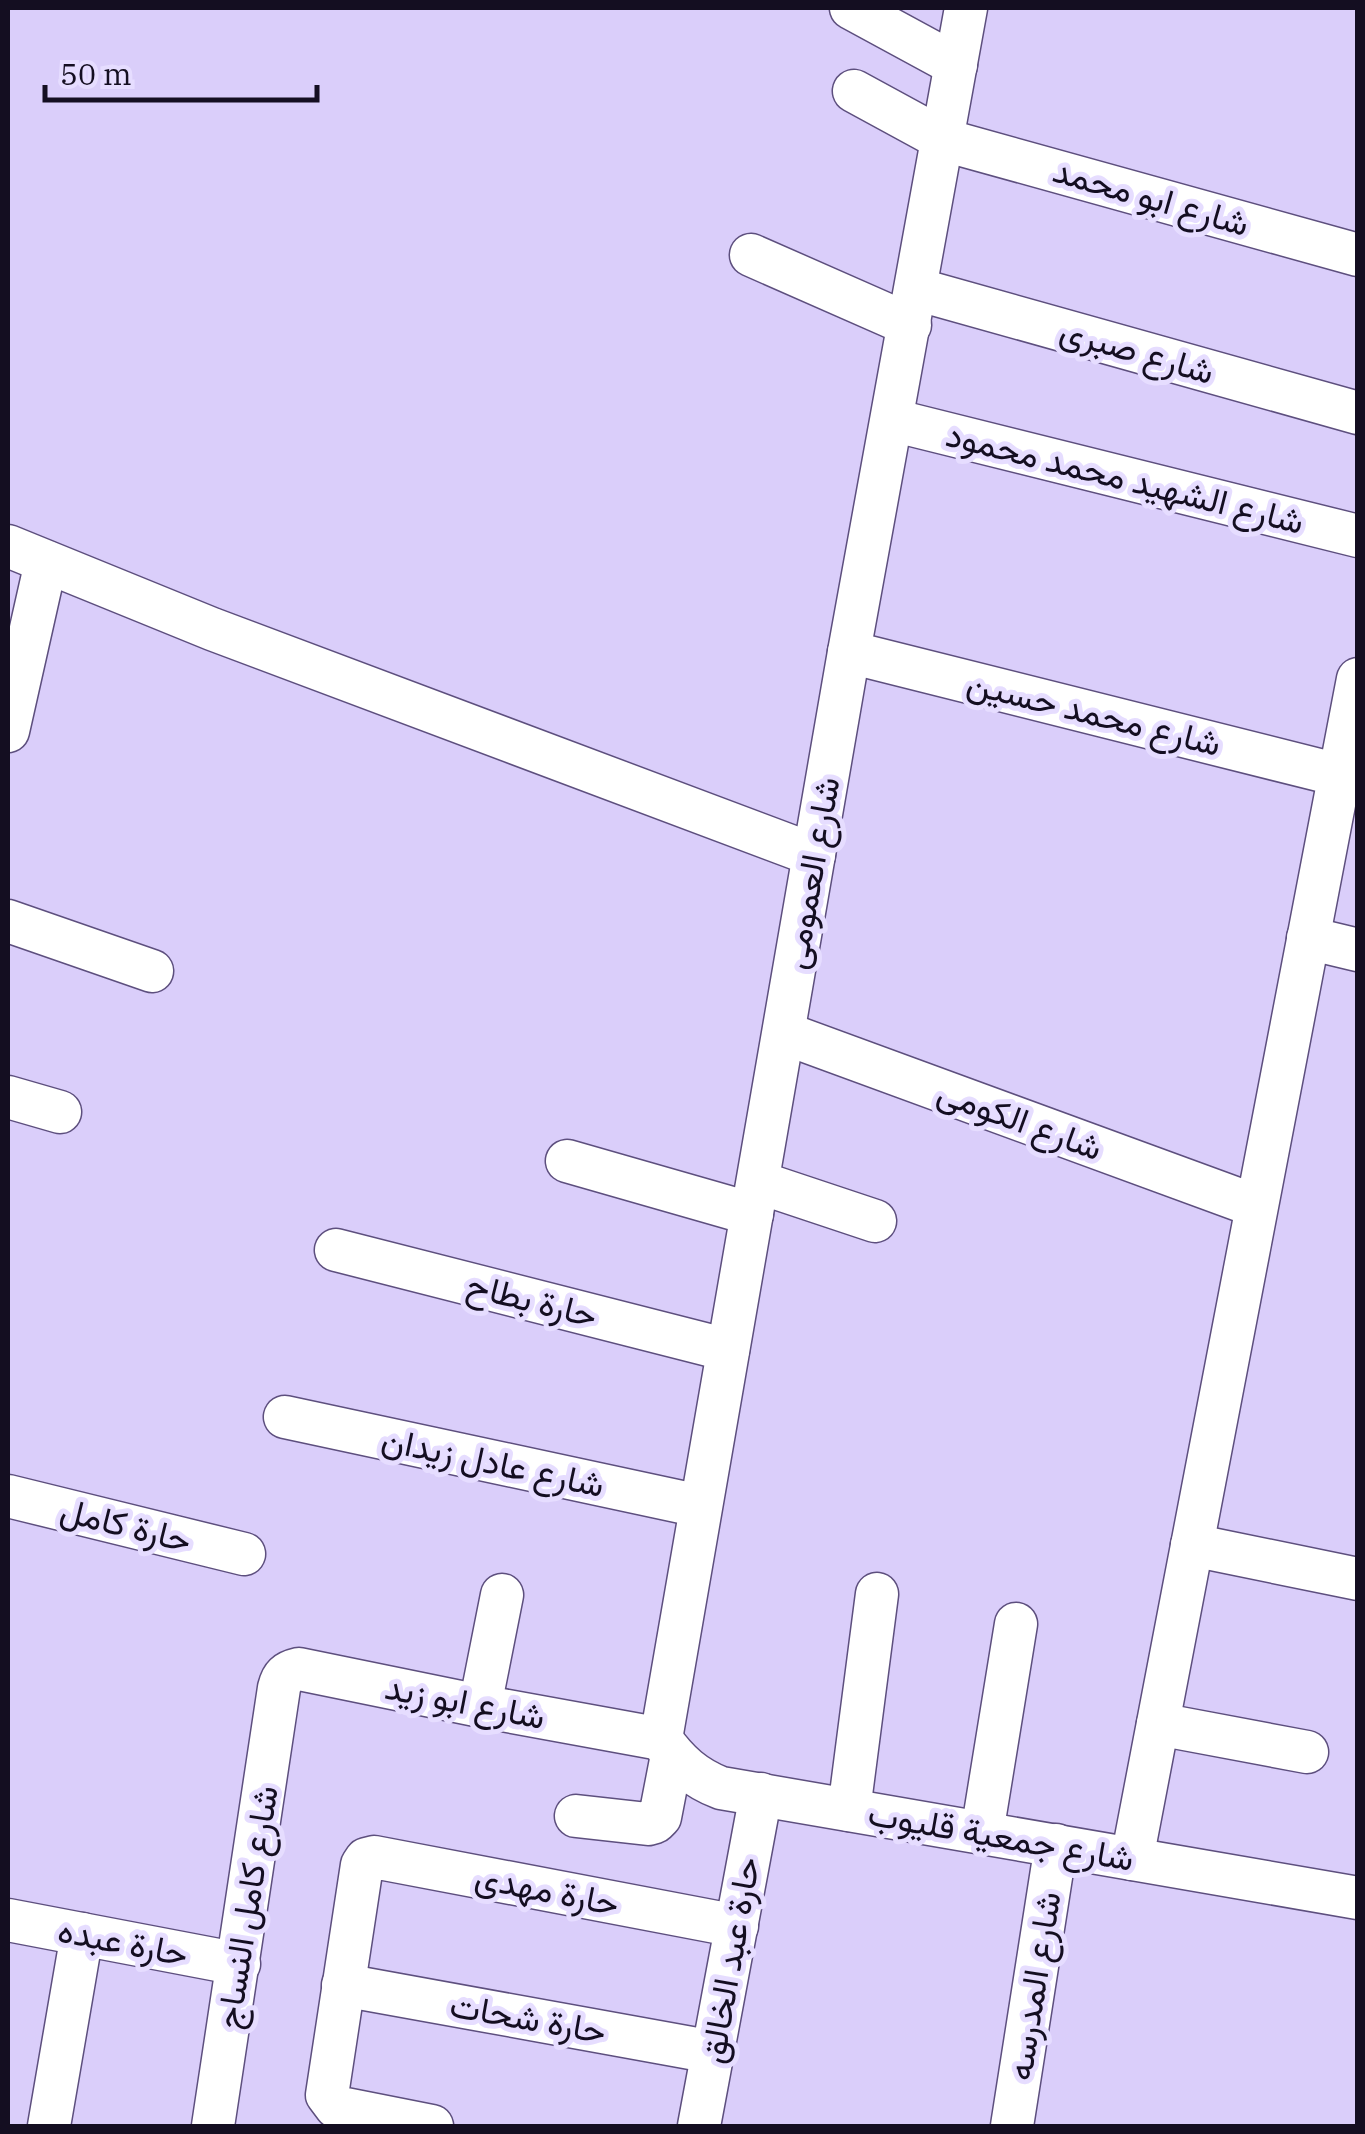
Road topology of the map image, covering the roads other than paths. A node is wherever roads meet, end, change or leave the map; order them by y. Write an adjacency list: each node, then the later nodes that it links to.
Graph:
1 (850, 8): 3 (street)
2 (966, 8): 3 (street, شارع العمومى)
3 (956, 65): 5 (street, شارع العمومى)
4 (854, 91): 5 (street, شارع ابو محمد)
5 (944, 140): 7 (street, شارع ابو محمد); 8 (street, شارع العمومى)
6 (751, 255): 8 (street, شارع صبرى)
7 (1358, 255)
8 (913, 307): 9 (street, شارع صبرى); 10 (street, شارع العمومى)
9 (1358, 413)
10 (892, 420): 11 (street, شارع الشهيد محمد محمود); 13 (street, شارع العمومى)
11 (1358, 536)
12 (27, 554): 15 (street); 17 (street)
13 (849, 652): 16 (street, شارع محمد حسين); 17 (street, شارع العمومى)
14 (1358, 678): 16 (street)
15 (8, 730)
16 (1339, 775): 19 (street)
17 (814, 855): 22 (street, شارع العمومى)
18 (8, 921): 21 (street)
19 (1308, 938): 20 (street); 27 (street)
20 (1358, 950)
21 (152, 972)
22 (784, 1033): 26 (street, شارع العمومى); 27 (street, شارع الكومى)
23 (8, 1097): 24 (street)
24 (60, 1112)
25 (567, 1162): 26 (street)
26 (755, 1198): 28 (street); 30 (street, شارع العمومى)
27 (1256, 1206): 34 (street)
28 (875, 1221)
29 (336, 1250): 30 (street, حارة بطاح)
30 (728, 1350): 33 (street, شارع العمومى)
31 (285, 1418): 33 (street, شارع عادل زيدان)
32 (8, 1496): 35 (street, حارة كامل)
33 (700, 1506): 43 (street, شارع العمومى)
34 (1192, 1545): 36 (street); 42 (street)
35 (244, 1554)
36 (1358, 1578)
37 (878, 1594): 46 (street)
38 (502, 1595): 41 (street)
39 (1016, 1624): 48 (street)
40 (279, 1688): 41 (street, شارع ابو زيد); 55 (street, شارع كامل النساج)
41 (480, 1706): 43 (street, شارع ابو زيد)
42 (1158, 1724): 44 (street); 50 (street)
43 (667, 1747): 45 (street, شارع جمعية قليوب); 47 (street, شارع العمومى)
44 (1308, 1752)
45 (761, 1794): 46 (street, شارع جمعية قليوب); 53 (street, حارة عبد الخالق)
46 (848, 1810): 48 (street, شارع جمعية قليوب)
47 (576, 1816)
48 (982, 1832): 49 (street, شارع جمعية قليوب)
49 (1056, 1845): 50 (street, شارع جمعية قليوب); 62 (street, شارع المدرسه)
50 (1132, 1858): 51 (street, شارع جمعية قليوب)
51 (1358, 1898)
52 (8, 1920): 54 (street, حارة عبده)
53 (736, 1926): 56 (street, حارة مهدى); 57 (street, حارة عبد الخالق)
54 (82, 1934): 55 (street, حارة عبده); 58 (street)
55 (239, 1964): 59 (street, شارع كامل النساج)
56 (343, 1985): 57 (street, حارة شحات); 60 (street)
57 (714, 2052): 61 (street, حارة عبد الخالق)
58 (49, 2126)
59 (213, 2126)
60 (432, 2126)
61 (700, 2126)
62 (1012, 2126)

